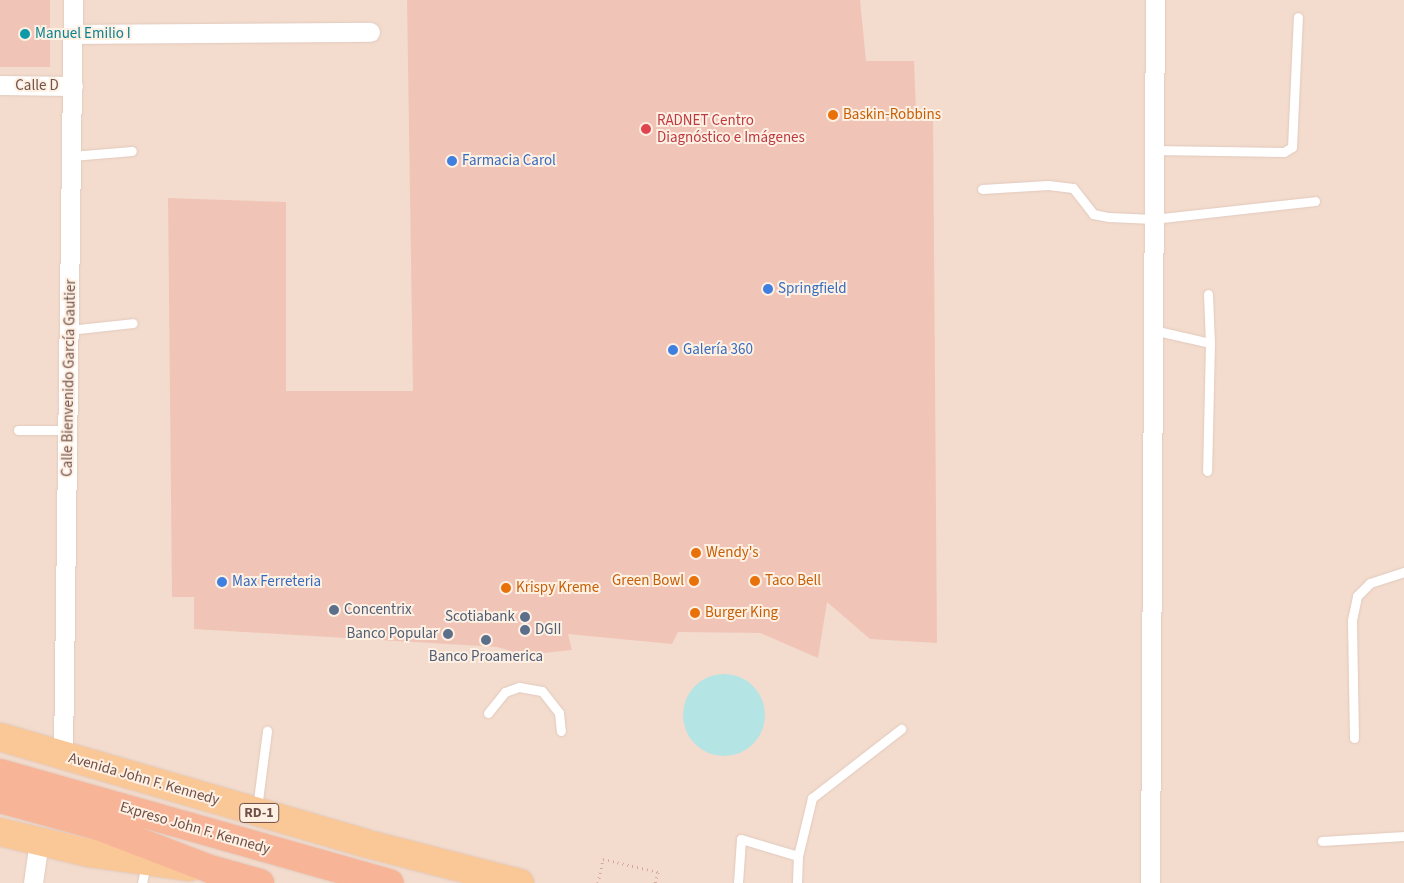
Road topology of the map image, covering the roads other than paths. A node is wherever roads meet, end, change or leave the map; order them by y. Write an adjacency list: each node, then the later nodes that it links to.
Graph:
1 (73, 0): 5 (street, Calle Bienvenido García Gautier)
2 (1154, 0): 8 (street)
3 (1298, 17): 8 (lane)
4 (370, 32): 5 (street)
5 (73, 34): 7 (street, Calle Bienvenido García Gautier)
6 (0, 85): 7 (street, Calle D)
7 (73, 86): 10 (street, Calle Bienvenido García Gautier)
8 (1154, 150): 13 (street)
9 (132, 151): 10 (lane)
10 (72, 156): 16 (street, Calle Bienvenido García Gautier)
11 (982, 189): 13 (lane)
12 (1315, 201): 13 (lane)
13 (1154, 219): 17 (street)
14 (1208, 294): 18 (lane)
15 (133, 323): 16 (lane)
16 (69, 330): 20 (street, Calle Bienvenido García Gautier)
17 (1153, 330): 18 (lane); 46 (street)
18 (1210, 343): 21 (lane)
19 (18, 430): 20 (lane)
20 (68, 430): 29 (street, Calle Bienvenido García Gautier)
21 (1207, 471)
22 (1404, 572): 28 (lane)
23 (488, 712): 26 (lane)
24 (901, 729): 37 (lane)
25 (267, 731): 32 (lane)
26 (561, 731)
27 (0, 737): 29 (main road, Avenida John F. Kennedy / RD-1)
28 (1354, 738)
29 (63, 755): 32 (main road, Avenida John F. Kennedy / RD-1)
30 (0, 774): 42 (highway, Expreso John F. Kennedy / RD-1)
31 (0, 799): 39 (highway, Expreso John F. Kennedy)
32 (257, 812): 43 (main road, Avenida John F. Kennedy / RD-1)
33 (0, 832): 35 (main road)
34 (1404, 836): 36 (lane)
35 (39, 841): 38 (main road); 40 (street)
36 (1322, 841)
37 (798, 856): 44 (lane); 45 (lane)
38 (144, 872): 39 (main road)
39 (223, 876): 41 (highway, Expreso John F. Kennedy)
40 (34, 883)
41 (260, 883)
42 (390, 883)
43 (520, 883)
44 (738, 883)
45 (797, 883)
46 (1150, 883)

